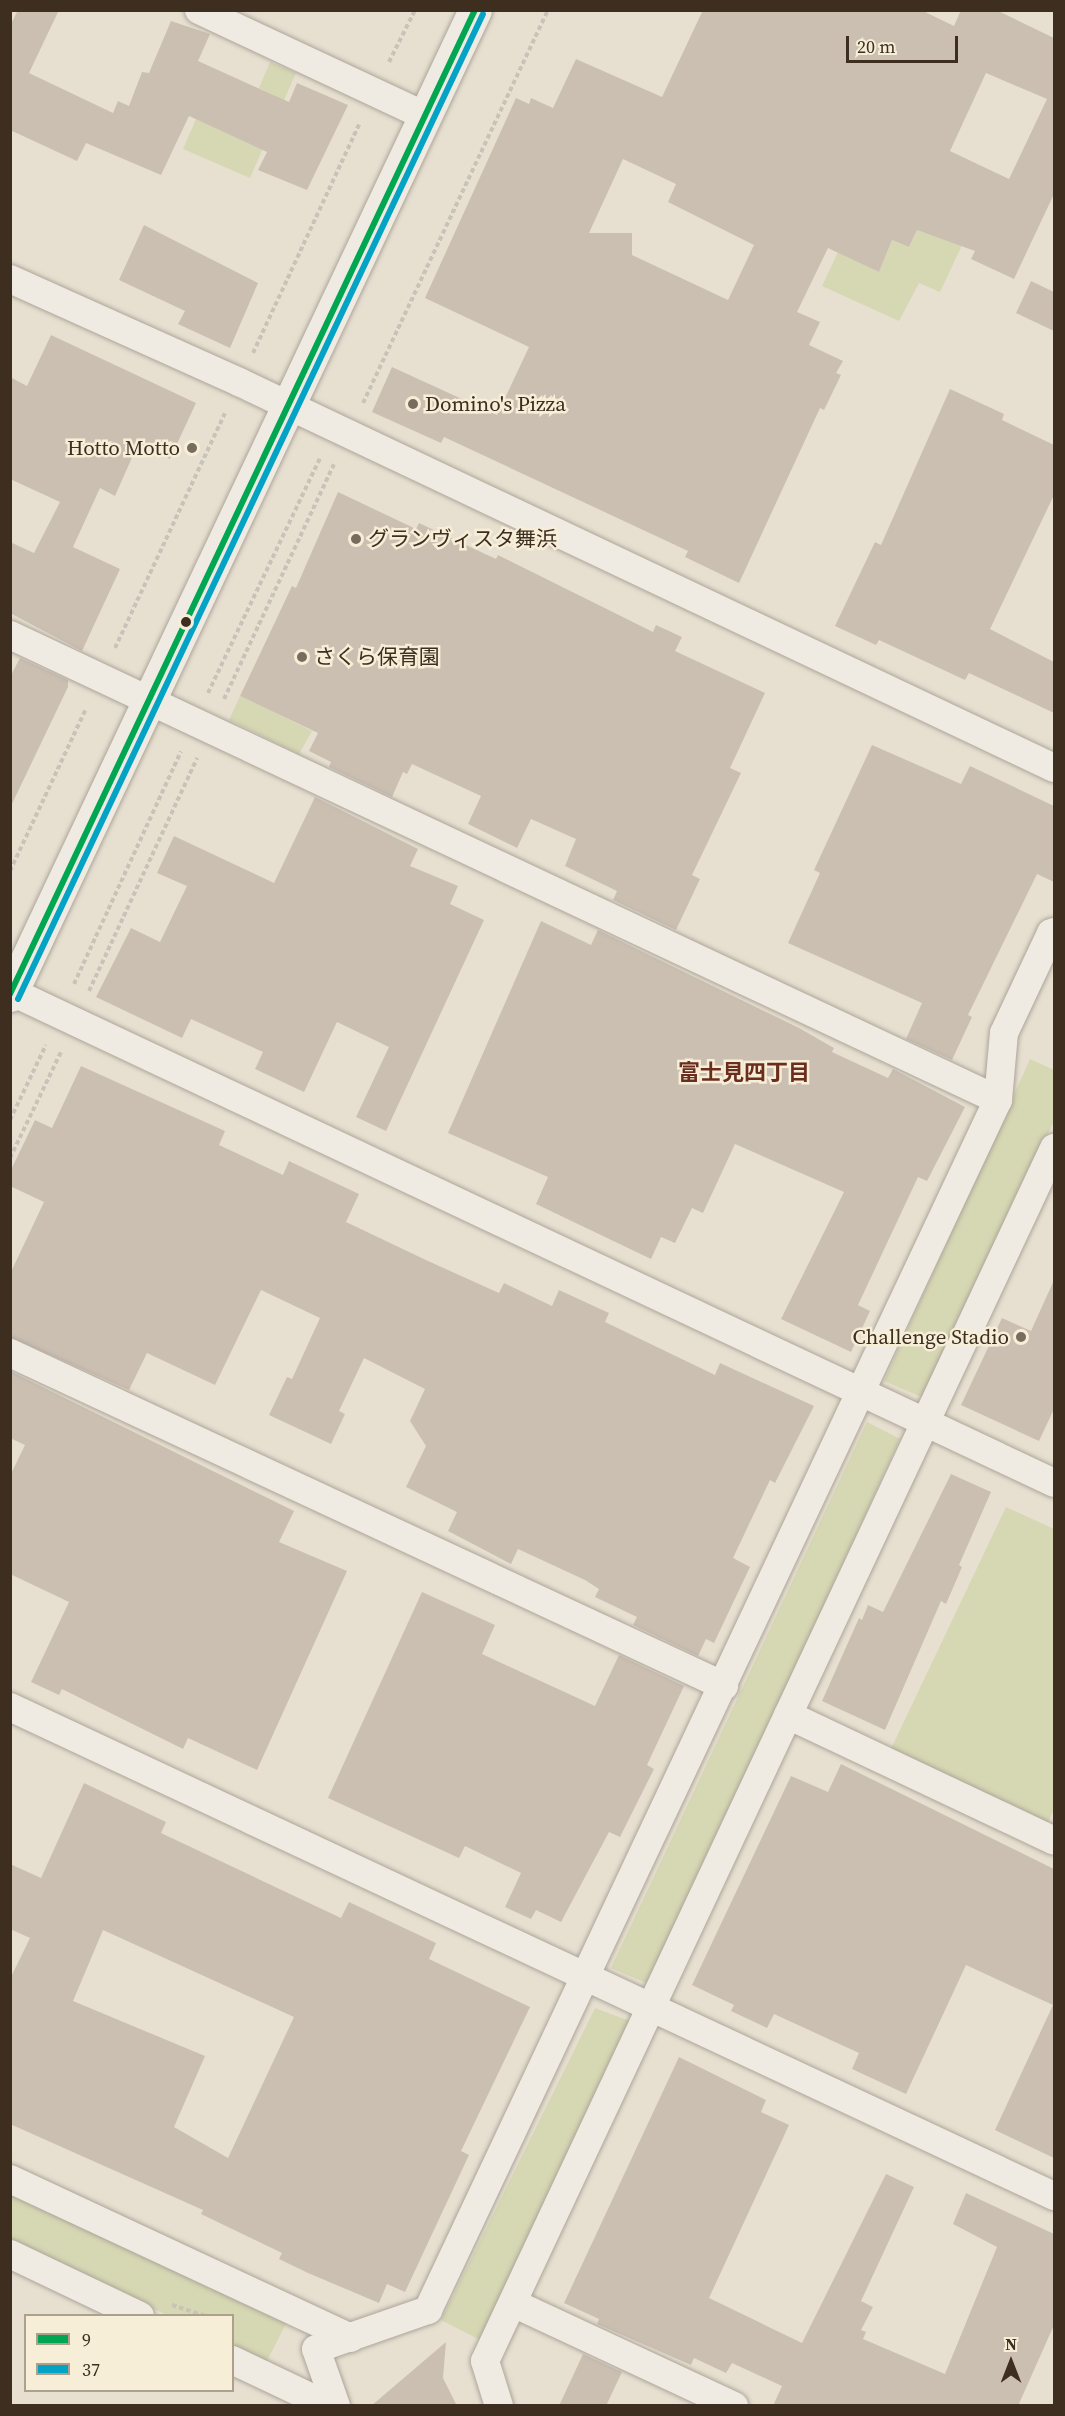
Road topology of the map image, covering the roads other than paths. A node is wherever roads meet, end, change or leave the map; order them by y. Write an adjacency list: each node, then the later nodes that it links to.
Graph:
1 (199, 10): 3 (street)
2 (475, 10): 3 (street)
3 (425, 116): 5 (street)
4 (10, 279): 5 (street)
5 (288, 405): 7 (street); 8 (street)
6 (10, 635): 7 (street)
7 (148, 701): 10 (street); 11 (street)
8 (1054, 768)
9 (1054, 932): 11 (street)
10 (11, 992): 14 (street)
11 (998, 1100): 14 (street)
12 (1054, 1148): 15 (street)
13 (10, 1353): 17 (street)
14 (862, 1392): 15 (street); 17 (street)
15 (926, 1422): 16 (street); 19 (street)
16 (1054, 1483)
17 (724, 1686): 21 (street)
18 (10, 1707): 21 (street)
19 (788, 1715): 20 (street); 22 (street)
20 (1054, 1841)
21 (586, 1977): 22 (street); 28 (street)
22 (652, 2008): 24 (street); 26 (street)
23 (10, 2179): 28 (street)
24 (1054, 2196)
25 (10, 2254): 27 (street)
26 (513, 2303): 32 (street); 33 (street)
27 (136, 2314)
28 (351, 2338): 31 (street)
29 (234, 2361): 30 (street)
30 (329, 2406)
31 (336, 2406)
32 (499, 2406)
33 (734, 2406)

